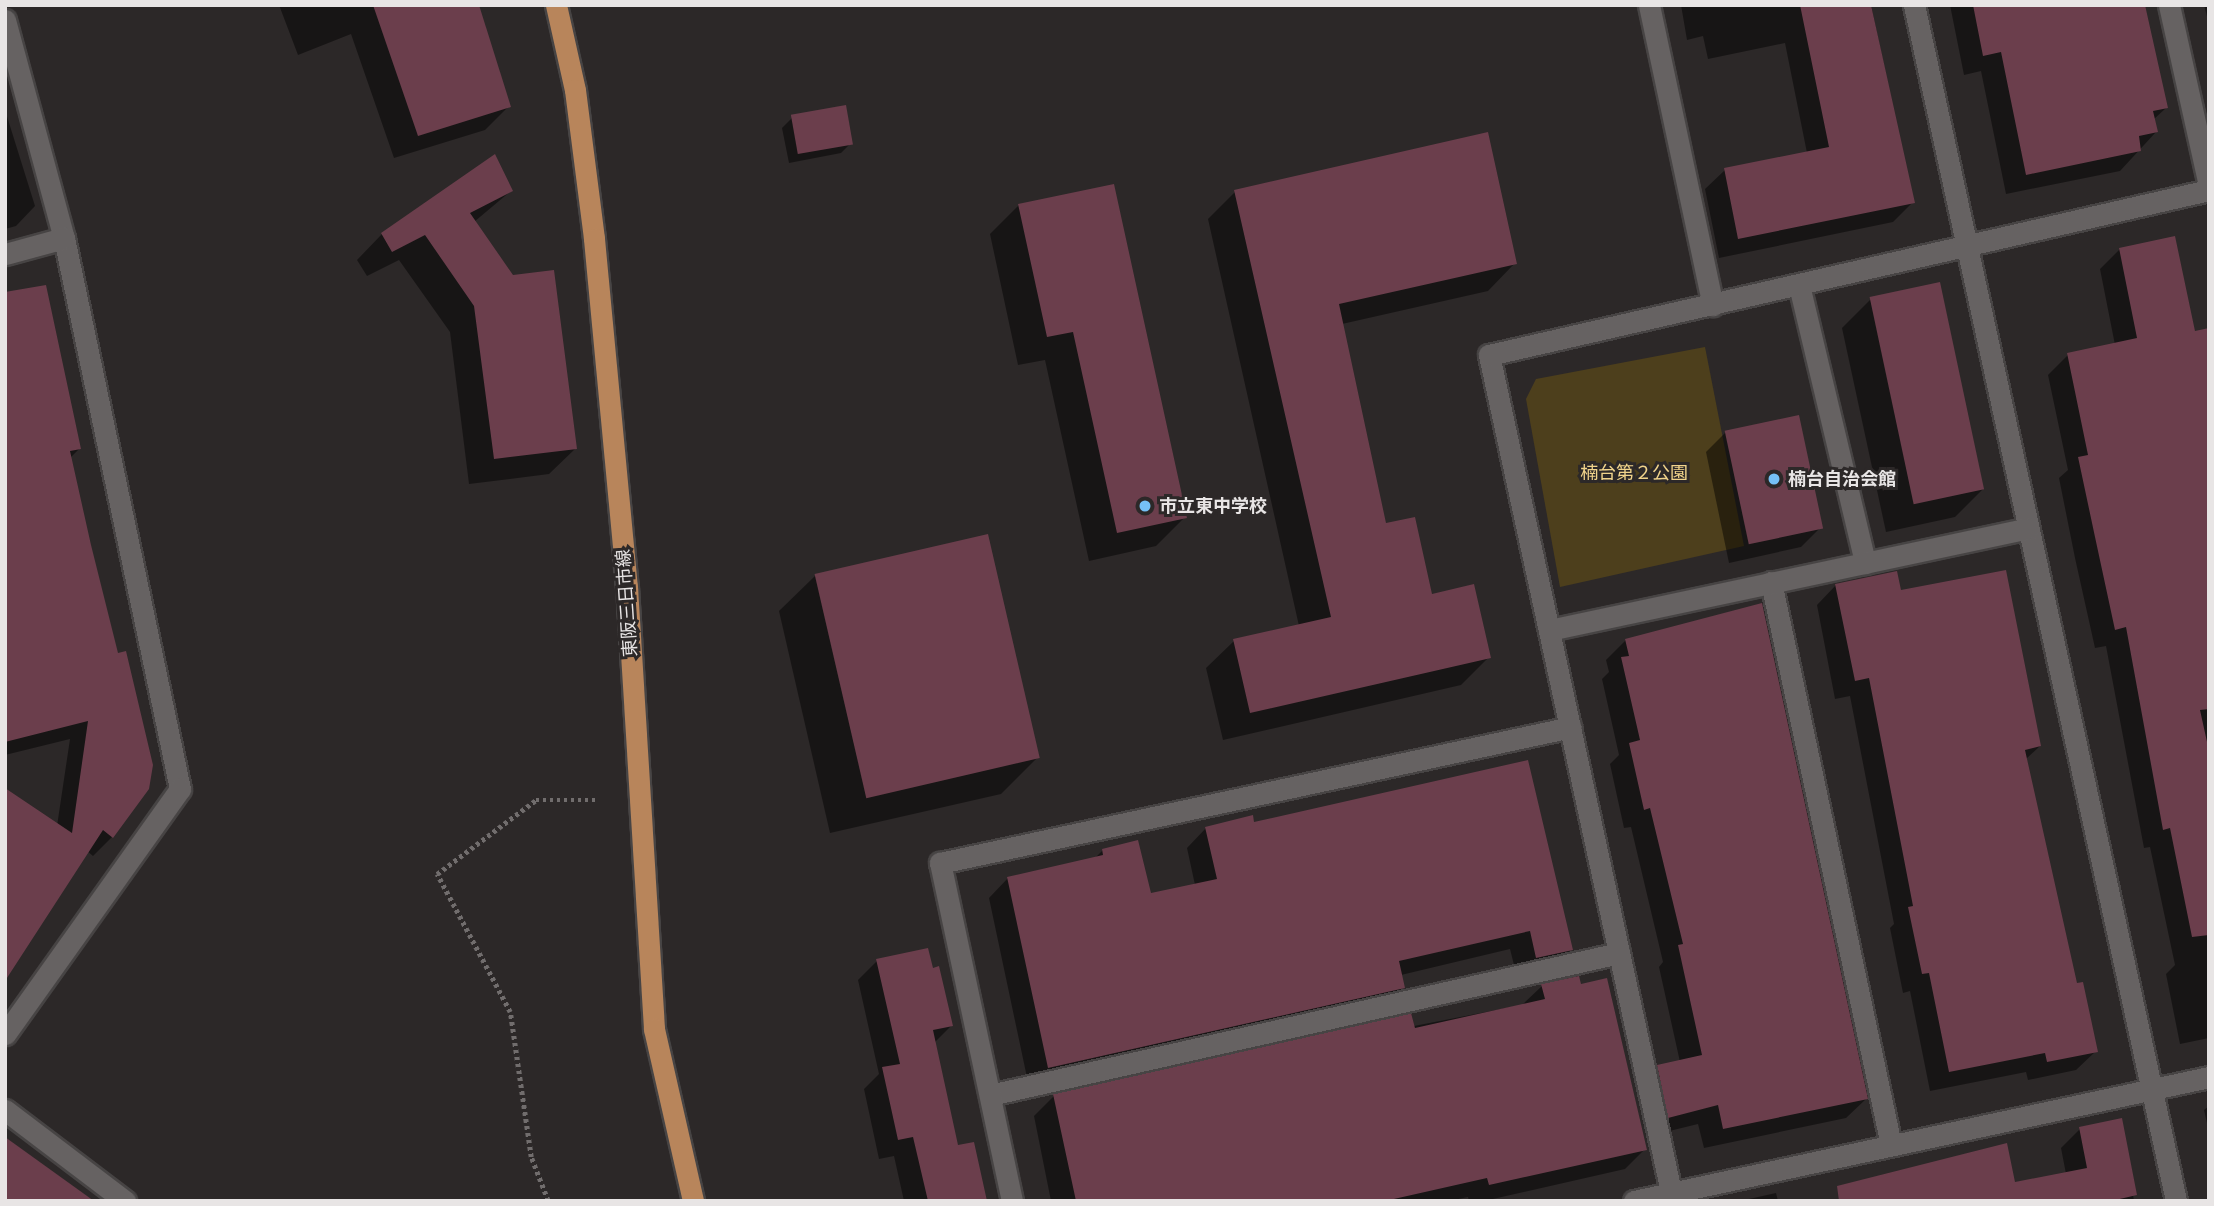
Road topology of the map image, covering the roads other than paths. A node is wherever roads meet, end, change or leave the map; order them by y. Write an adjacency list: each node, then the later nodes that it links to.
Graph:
1 (556, 5): 26 (main road, 東阪三日市線)
2 (1649, 5): 11 (street)
3 (1914, 5): 8 (street)
4 (2169, 5): 6 (street)
5 (5, 20): 7 (street)
6 (2209, 188): 8 (street)
7 (64, 238): 9 (street); 18 (street)
8 (1967, 247): 10 (street); 12 (street)
9 (5, 254)
10 (1799, 285): 11 (street); 13 (street)
11 (1713, 304): 15 (street)
12 (2028, 527): 13 (street); 20 (street)
13 (1865, 563): 14 (street)
14 (1771, 582): 15 (street); 23 (street)
15 (1549, 630): 16 (street)
16 (1571, 727): 17 (street); 21 (street)
17 (1619, 953): 21 (street); 24 (street)
18 (5, 1034)
19 (2209, 1077): 20 (street)
20 (2152, 1089): 23 (street); 29 (street)
21 (990, 1095): 27 (street)
22 (5, 1110): 25 (street)
23 (1891, 1145): 24 (street)
24 (1672, 1197): 28 (street)
25 (125, 1201)
26 (693, 1201)
27 (1012, 1201)
28 (1634, 1201)
29 (2176, 1201)

